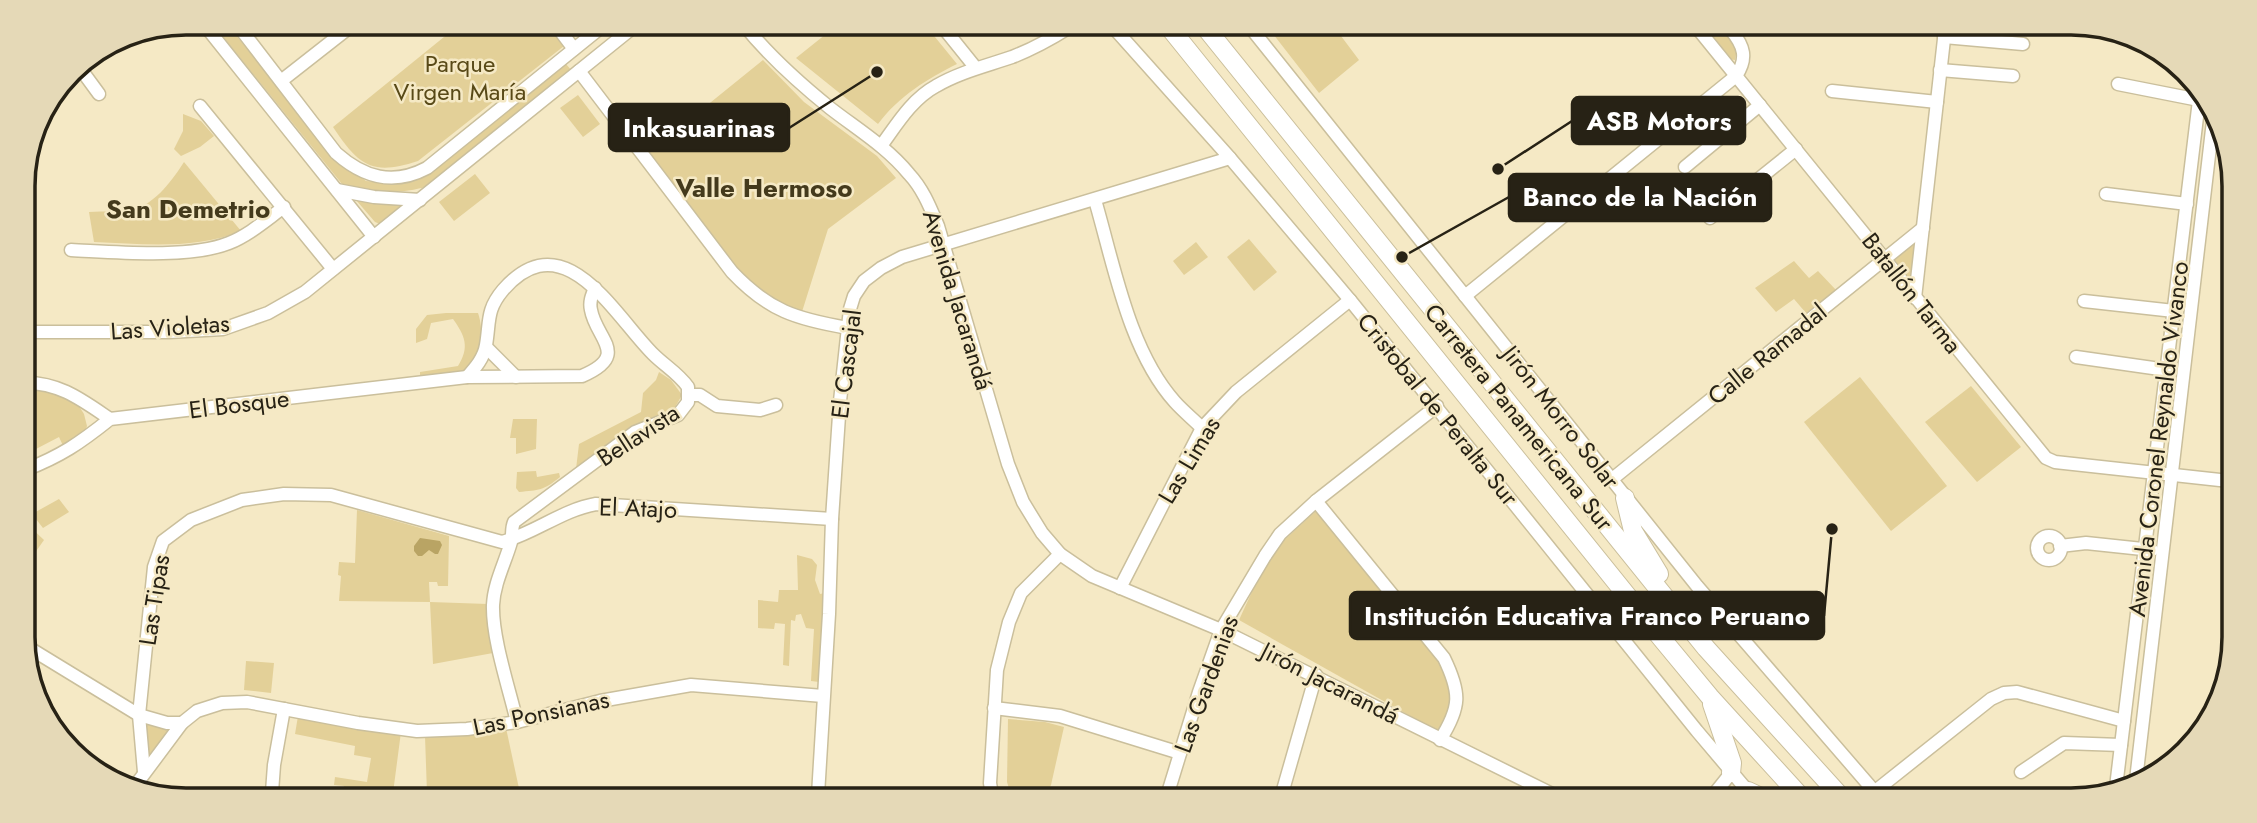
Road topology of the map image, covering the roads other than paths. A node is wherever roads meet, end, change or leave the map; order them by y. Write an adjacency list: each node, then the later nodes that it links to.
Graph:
1 (213, 35): 40 (street)
2 (245, 35): 26 (street)
3 (339, 35): 26 (street)
4 (563, 35): 19 (street)
5 (592, 35): 19 (street)
6 (624, 35): 22 (street, Las Violetas)
7 (752, 35): 36 (street, Avenida Jacarandá)
8 (949, 35): 20 (street)
9 (1058, 35): 20 (street)
10 (1120, 35): 38 (street, Cristobal de Peralta Sur)
11 (1175, 35): 93 (highway, Carretera Panamericana Sur)
12 (1211, 35): 89 (highway, Carretera Panamericana Sur)
13 (1256, 35): 56 (street, Jirón Morro Solar)
14 (1703, 35): 24 (street, Batallón Tarma)
15 (1734, 35): 24 (street)
16 (1945, 35): 21 (street)
17 (1953, 35): 18 (street)
18 (2023, 44)
19 (574, 49): 26 (street)
20 (975, 67): 36 (street)
21 (1940, 70): 25 (street); 31 (street)
22 (579, 71): 42 (street, Las Violetas); 61 (street)
23 (84, 74): 29 (street)
24 (1736, 76): 32 (street, Batallón Tarma); 56 (street)
25 (2012, 76)
26 (281, 80)
27 (2118, 85): 30 (street)
28 (1832, 91): 31 (street)
29 (99, 94)
30 (2195, 100)
31 (1937, 102): 47 (street)
32 (1760, 105): 37 (street, Batallón Tarma); 39 (street)
33 (200, 106): 45 (street)
34 (2200, 108): 44 (street, Avenida Coronel Reynaldo Vivanco)
35 (2212, 131): 55 (street, Avenida Coronel Reynaldo Vivanco)
36 (881, 146): 49 (street, Avenida Jacarandá)
37 (1796, 149): 46 (street); 51 (street, Batallón Tarma)
38 (1230, 158): 43 (street, El Cascajal); 58 (street, Cristobal de Peralta Sur)
39 (1685, 167)
40 (337, 190): 42 (street); 48 (street)
41 (2106, 194): 44 (street)
42 (420, 200): 48 (street, Las Violetas)
43 (1095, 200): 49 (street, El Cascajal); 73 (street)
44 (2187, 204): 53 (street, Avenida Coronel Reynaldo Vivanco)
45 (284, 207): 50 (street); 52 (street)
46 (1710, 218)
47 (1923, 228): 51 (street, Calle Ramadal); 57 (street)
48 (374, 237): 52 (street, Las Violetas)
49 (943, 246): 61 (street, El Cascajal); 86 (street, Avenida Jacarandá)
50 (71, 250)
51 (1885, 259): 57 (street, Batallón Tarma); 77 (street, Calle Ramadal)
52 (333, 269): 62 (street, Las Violetas)
53 (2177, 286): 55 (street); 60 (street, Avenida Coronel Reynaldo Vivanco)
54 (595, 288): 63 (street); 67 (street); 69 (street, Bellavista)
55 (2193, 289): 76 (street, Avenida Coronel Reynaldo Vivanco)
56 (1465, 296): 77 (street, Jirón Morro Solar)
57 (1915, 298): 75 (street, Batallón Tarma)
58 (1350, 300): 71 (street, Cristobal de Peralta Sur); 73 (street, Las Limas)
59 (2084, 300): 60 (street)
60 (2174, 311): 65 (street, Avenida Coronel Reynaldo Vivanco)
61 (848, 328): 81 (street, El Cascajal)
62 (35, 332)
63 (486, 347): 66 (street); 67 (street)
64 (2076, 357): 65 (street)
65 (2167, 370): 75 (street, Avenida Coronel Reynaldo Vivanco)
66 (467, 377): 67 (street, El Bosque); 72 (street, El Bosque)
67 (516, 377)
68 (35, 382): 72 (street)
69 (688, 394): 70 (street); 82 (street, Bellavista)
70 (776, 405)
71 (1437, 406): 80 (street, Las Gardenias); 105 (street, Cristobal de Peralta Sur)
72 (110, 419): 74 (street)
73 (1202, 428): 87 (street, Las Limas)
74 (35, 466)
75 (2154, 474): 76 (street, Batallón Tarma); 84 (street, Avenida Coronel Reynaldo Vivanco)
76 (2172, 475): 78 (street, Batallón Tarma); 85 (street, Avenida Coronel Reynaldo Vivanco)
77 (1611, 480): 79 (street, Jirón Morro Solar)
78 (2222, 480)
79 (1625, 498): 89 (highway); 119 (street, Jirón Morro Solar)
80 (1316, 501): 88 (street, Las Gardenias); 100 (street)
81 (832, 519): 82 (street, El Atajo); 92 (street, El Cascajal)
82 (512, 540): 96 (street, Las Tipas); 98 (street)
83 (2060, 546): 84 (street)
84 (2145, 549): 85 (street); 97 (street, Avenida Coronel Reynaldo Vivanco)
85 (2163, 551): 106 (street, Avenida Coronel Reynaldo Vivanco)
86 (1060, 554): 87 (street, Jirón Jacarandá); 94 (street)
87 (1120, 588): 88 (street, Jirón Jacarandá)
88 (1221, 629): 91 (street, Jirón Jacarandá); 102 (street, Las Gardenias)
89 (1706, 648): 118 (highway, Carretera Panamericana Sur)
90 (36, 652): 96 (street)
91 (1316, 675): 100 (street, Jirón Jacarandá); 113 (street)
92 (823, 695): 98 (street, Las Ponsianas); 110 (street, El Cascajal)
93 (1710, 697): 105 (highway); 117 (highway, Carretera Panamericana Sur)
94 (994, 708): 102 (street); 111 (street)
95 (284, 709): 98 (street, Las Ponsianas); 99 (street, Las Ponsianas); 109 (street)
96 (139, 715): 99 (street); 103 (street, Las Tipas)
97 (2124, 721): 101 (street, Avenida Coronel Reynaldo Vivanco); 120 (street)
98 (517, 722)
99 (182, 723): 103 (street, Las Ponsianas)
100 (1440, 740): 114 (street, Jirón Jacarandá)
101 (2121, 745): 104 (street); 108 (street, Avenida Coronel Reynaldo Vivanco)
102 (1180, 753): 112 (street, Las Gardenias)
103 (144, 772): 107 (street, Las Ponsianas)
104 (2021, 772)
105 (1731, 773): 115 (street); 116 (street, Cristobal de Peralta Sur)
106 (2137, 773)
107 (138, 780)
108 (2117, 781)
109 (272, 788)
110 (818, 788)
111 (991, 788)
112 (1169, 788)
113 (1284, 788)
114 (1539, 788)
115 (1719, 788)
116 (1741, 788)
117 (1793, 788)
118 (1833, 788)
119 (1871, 788)
120 (1885, 788)

